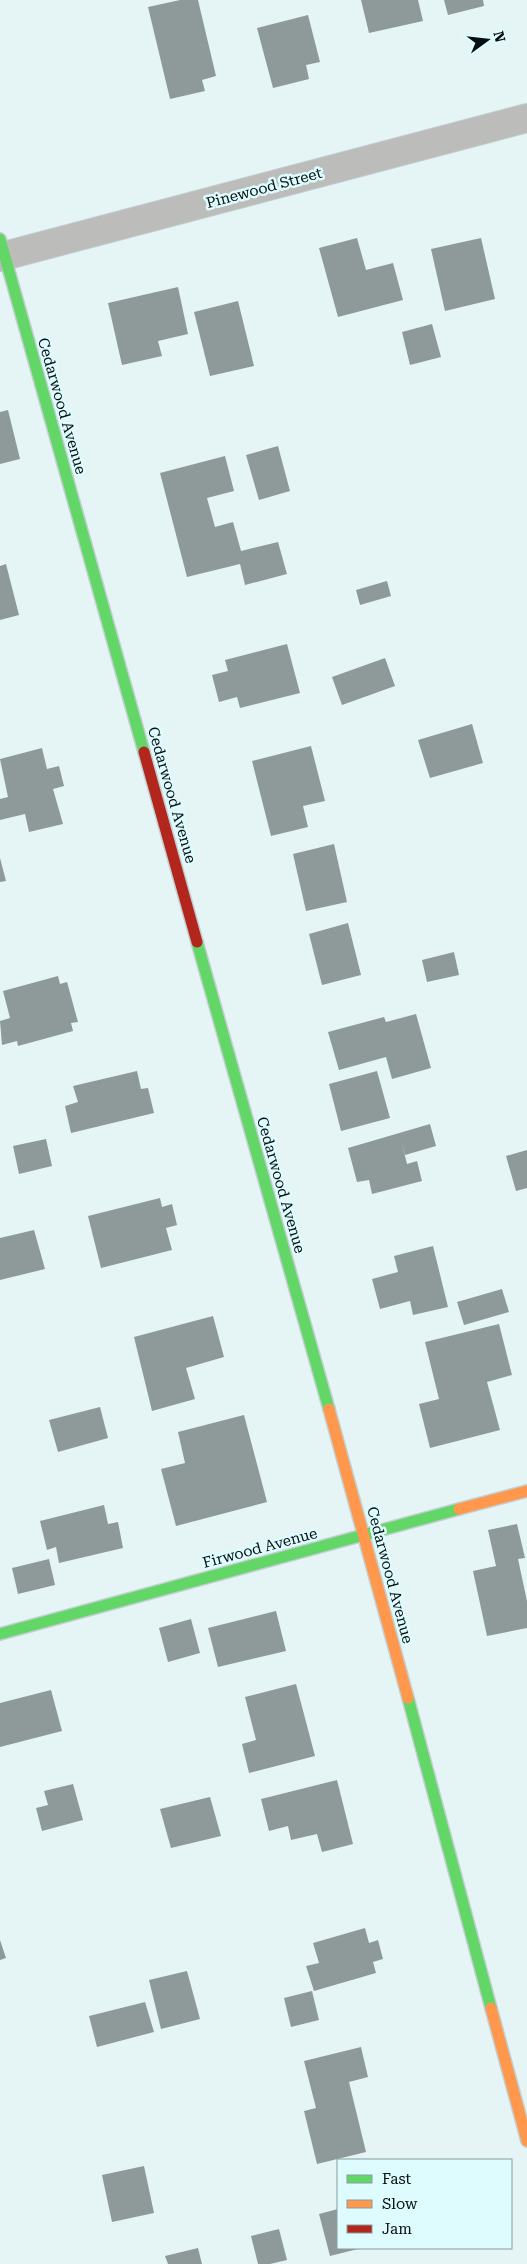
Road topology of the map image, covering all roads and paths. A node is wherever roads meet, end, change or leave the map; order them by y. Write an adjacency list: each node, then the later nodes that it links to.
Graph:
1 (527, 118): 2 (street, Pinewood Street)
2 (1, 251): 4 (street, Cedarwood Avenue)
3 (527, 1491): 4 (street, Firwood Avenue)
4 (364, 1535): 5 (street, Firwood Avenue); 6 (street, Cedarwood Avenue)
5 (0, 1634)
6 (527, 2141)

